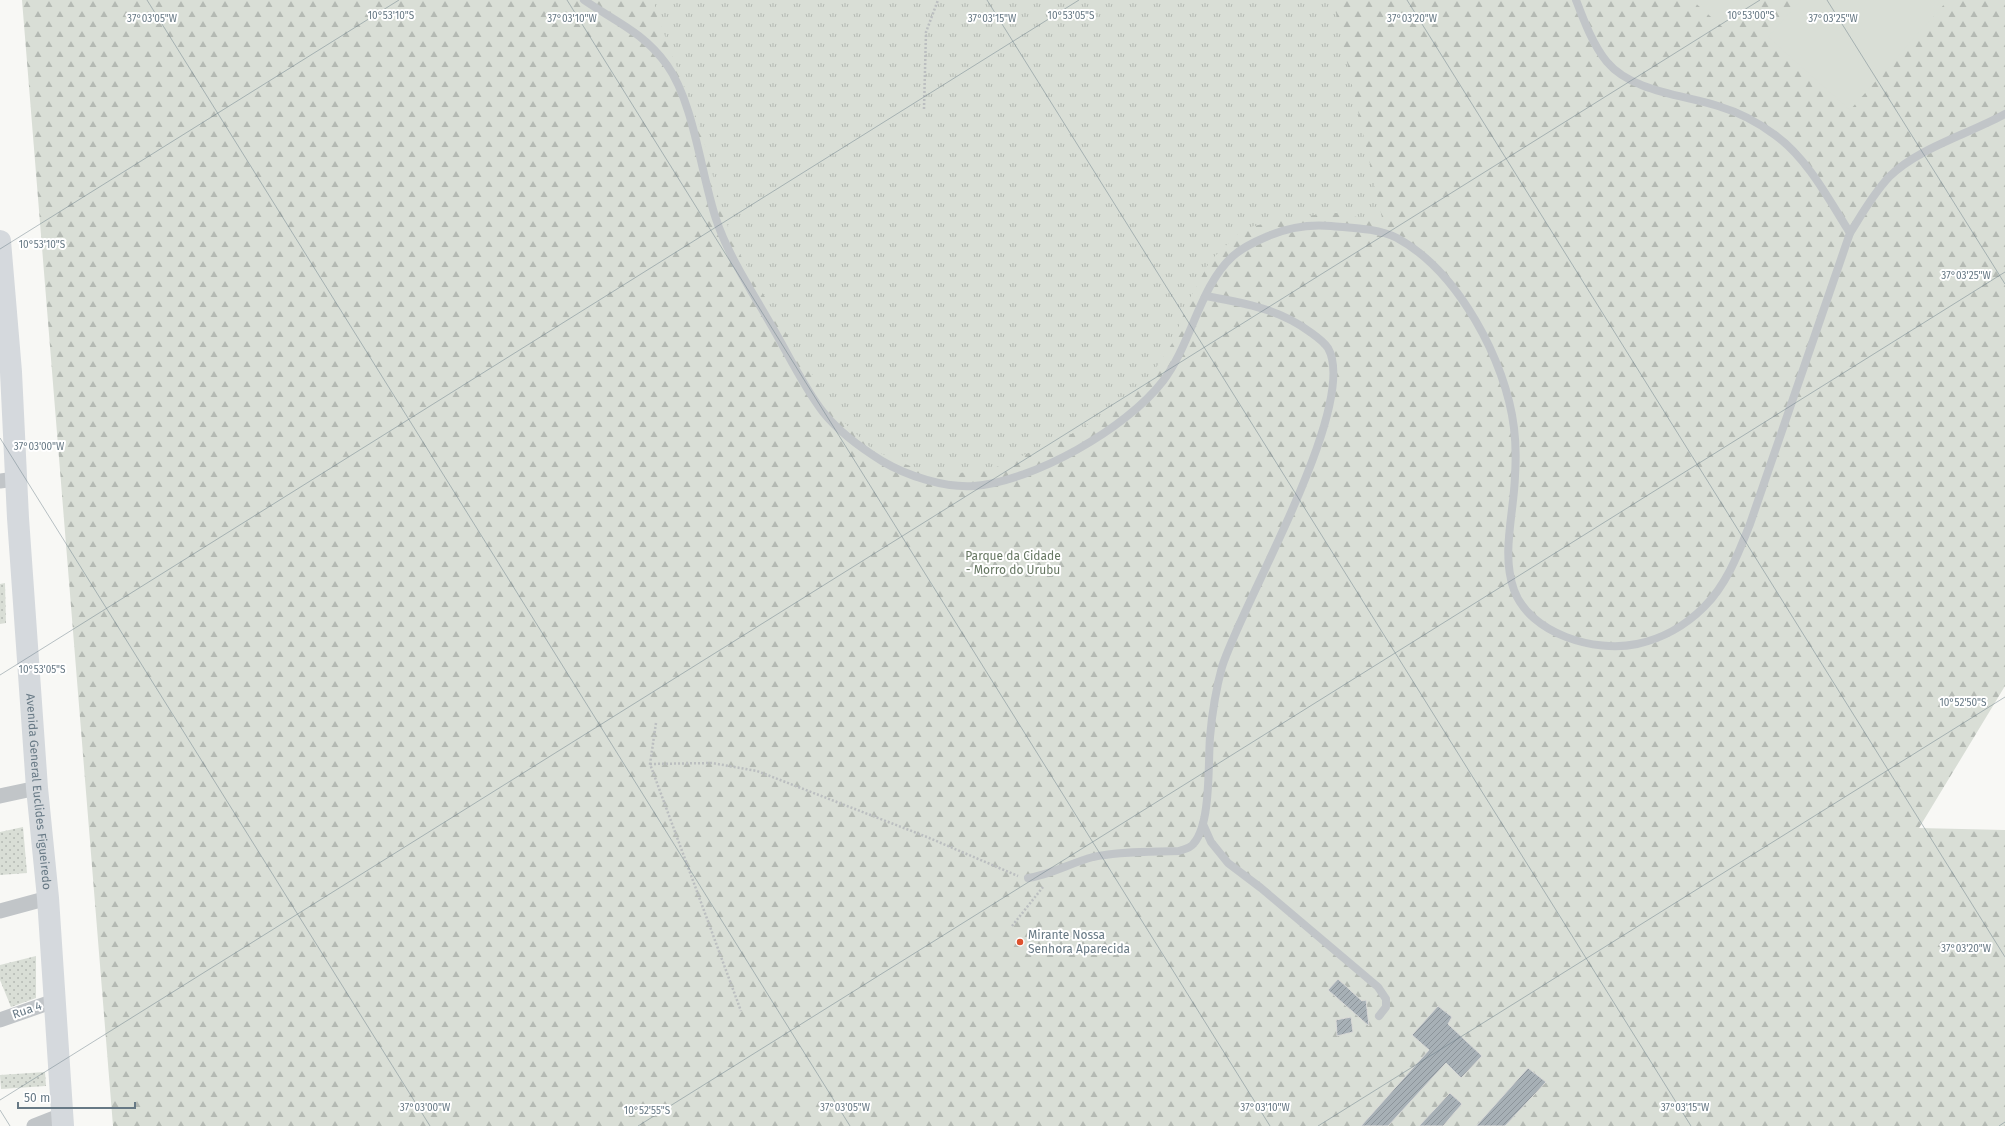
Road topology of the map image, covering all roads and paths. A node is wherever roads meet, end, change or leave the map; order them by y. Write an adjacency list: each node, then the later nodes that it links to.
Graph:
1 (584, 0): 9 (lane)
2 (938, 0): 4 (path)
3 (1576, 0): 6 (lane)
4 (924, 109)
5 (2005, 114): 6 (lane)
6 (1850, 233): 9 (lane)
7 (0, 241): 8 (main road, Avenida General Euclides Figueiredo)
8 (1, 264): 10 (main road, Avenida General Euclides Figueiredo)
9 (1206, 296): 16 (lane)
10 (5, 373): 11 (main road, Avenida General Euclides Figueiredo)
11 (8, 480): 14 (main road, Avenida General Euclides Figueiredo)
12 (656, 723): 13 (path)
13 (650, 764): 18 (path); 23 (path)
14 (37, 788): 15 (street); 19 (main road, Avenida General Euclides Figueiredo)
15 (0, 796)
16 (1202, 824): 17 (lane); 24 (lane)
17 (1062, 869): 18 (lane); 21 (path)
18 (1028, 878)
19 (48, 898): 20 (street); 22 (main road, Avenida General Euclides Figueiredo)
20 (0, 911)
21 (1012, 926)
22 (54, 1001): 25 (street, Rua 4); 26 (main road, Avenida General Euclides Figueiredo)
23 (741, 1011)
24 (1379, 1016)
25 (0, 1020)
26 (63, 1121): 27 (street)
27 (34, 1126)

